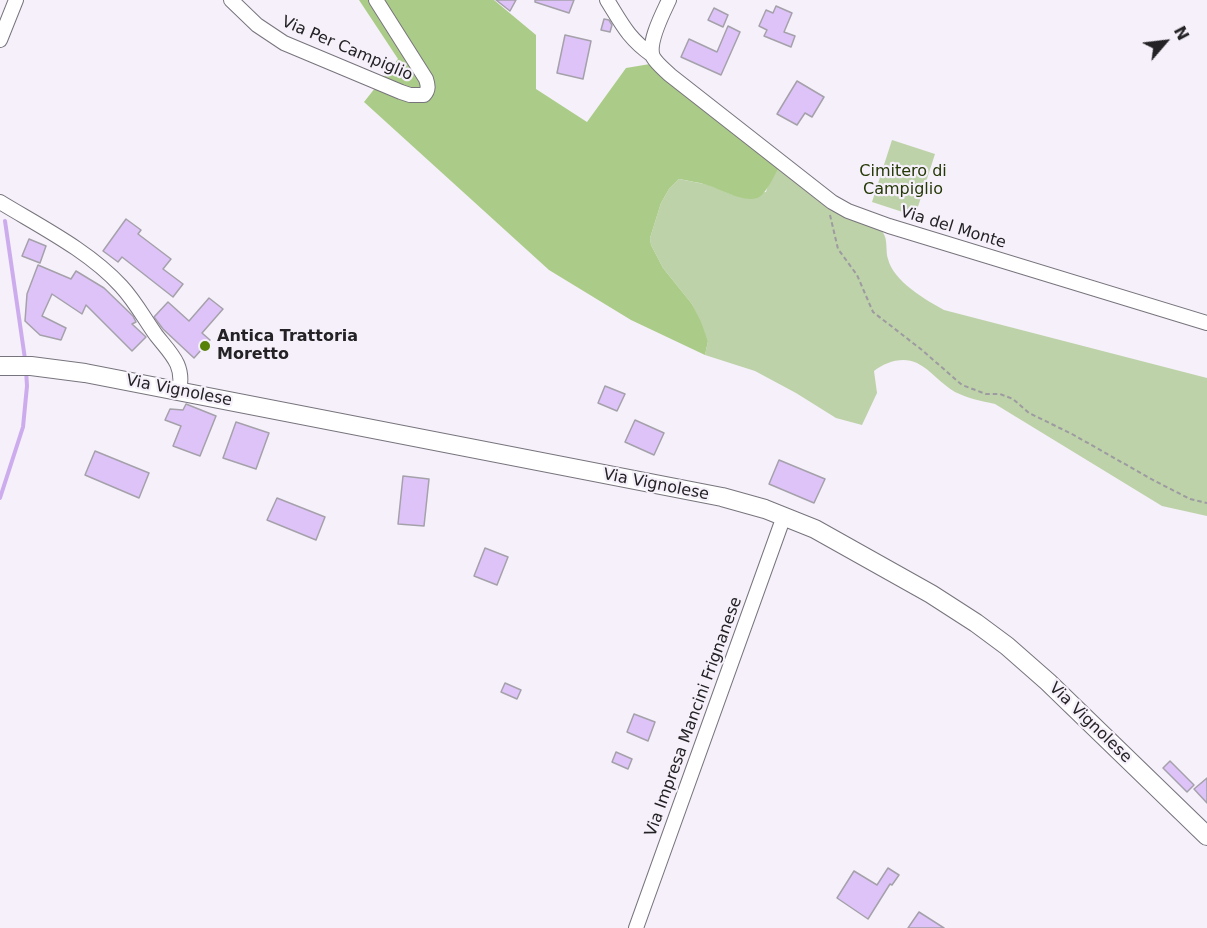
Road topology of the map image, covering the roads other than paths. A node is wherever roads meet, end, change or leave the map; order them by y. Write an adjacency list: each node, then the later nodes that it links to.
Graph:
1 (16, 0): 6 (street)
2 (231, 0): 3 (street, Via Per Campiglio)
3 (376, 0)
4 (607, 0): 7 (street, Via del Monte)
5 (669, 0): 7 (street)
6 (0, 40)
7 (652, 55): 9 (street, Via del Monte)
8 (0, 202): 11 (street)
9 (1207, 324)
10 (16, 366): 11 (main road, Via Vignolese)
11 (179, 391): 12 (main road, Via Vignolese)
12 (784, 516): 13 (main road, Via Vignolese); 14 (street, Via Impresa Mancini Frignanese)
13 (1207, 836)
14 (636, 928)

